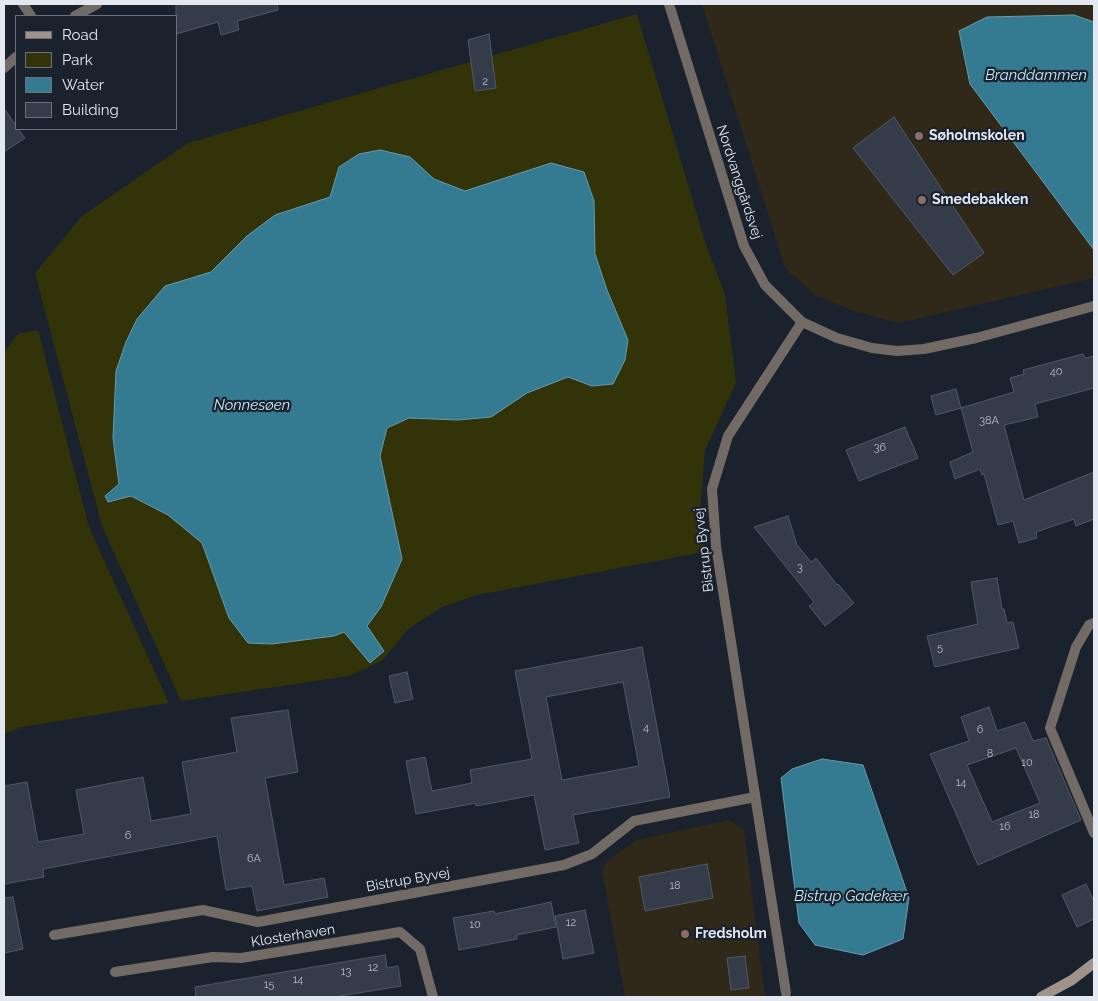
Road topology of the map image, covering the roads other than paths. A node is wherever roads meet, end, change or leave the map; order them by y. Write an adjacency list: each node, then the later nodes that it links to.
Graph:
1 (23, 4): 4 (street)
2 (97, 4): 5 (street)
3 (669, 4): 9 (street, Nordvanggårdsvej)
4 (30, 15)
5 (77, 15)
6 (15, 58): 7 (street)
7 (4, 68)
8 (1094, 306): 9 (street, Nordvanggårdsvej)
9 (802, 322): 11 (street, Bistrup Byvej)
10 (1094, 623): 12 (street)
11 (755, 797): 13 (street, Bistrup Byvej); 16 (street, Bistrup Byvej)
12 (1094, 833)
13 (54, 935)
14 (1094, 963): 18 (main road)
15 (115, 972): 17 (street, Klosterhaven)
16 (786, 993)
17 (433, 997)
18 (1041, 997)

